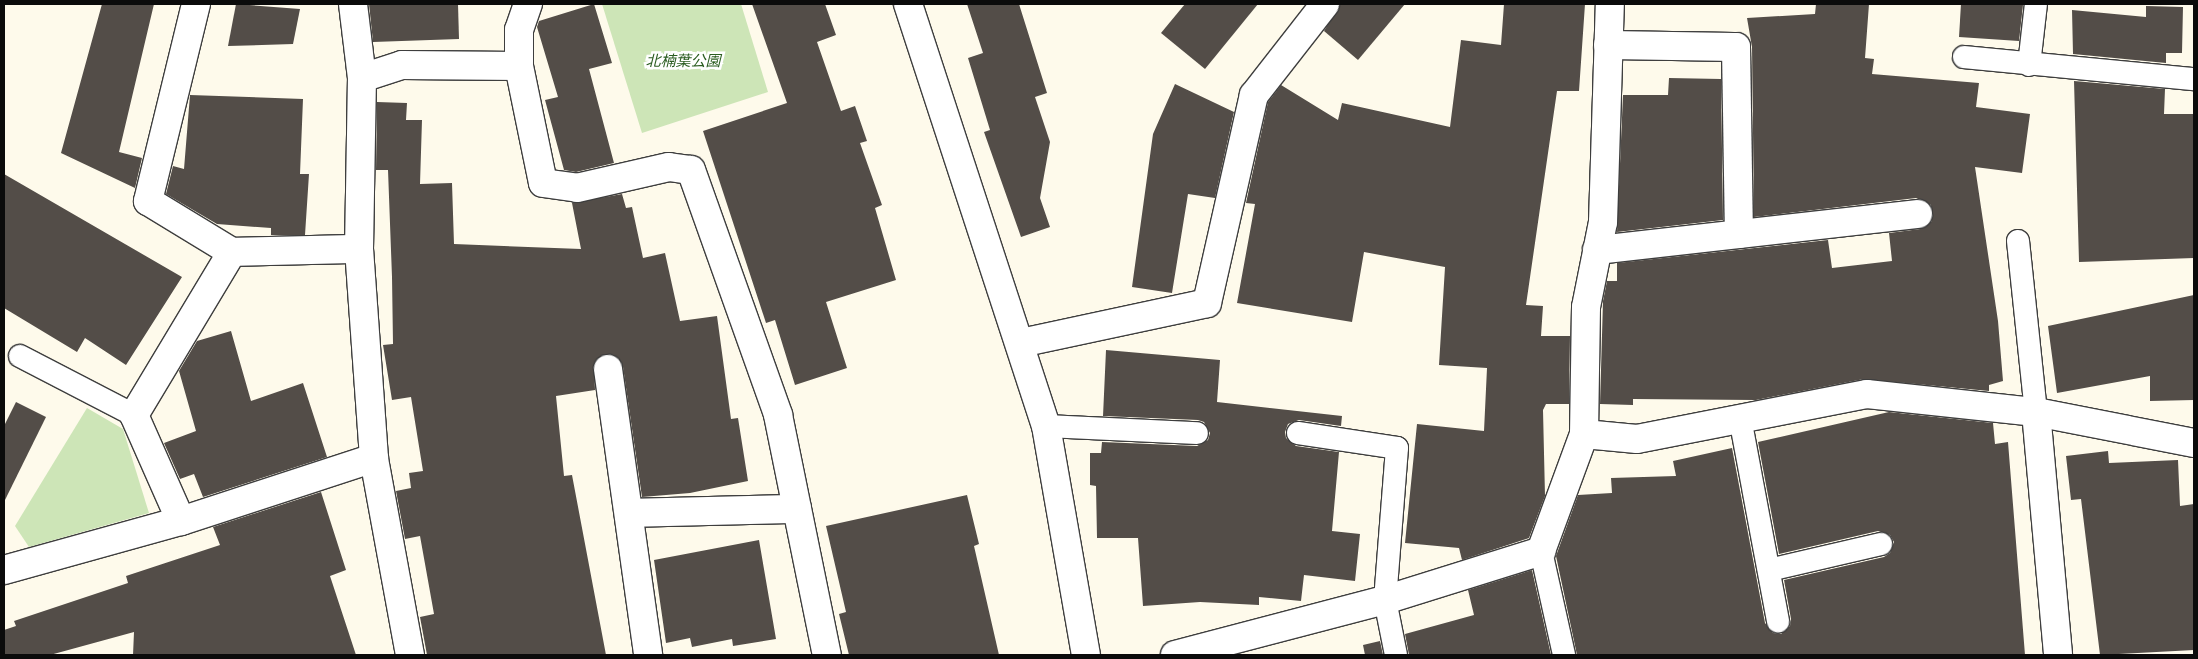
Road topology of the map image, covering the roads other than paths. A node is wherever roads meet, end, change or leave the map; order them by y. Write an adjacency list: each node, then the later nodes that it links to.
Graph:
1 (196, 4): 19 (street)
2 (353, 4): 12 (street)
3 (528, 4): 10 (street)
4 (908, 4): 20 (street)
5 (1325, 4): 20 (street)
6 (1610, 4): 8 (street)
7 (2036, 4): 11 (lane)
8 (1608, 45): 15 (street); 18 (street)
9 (1964, 57): 11 (lane)
10 (519, 66): 12 (street); 32 (street)
11 (2029, 66): 13 (lane)
12 (362, 78): 17 (street)
13 (2194, 80)
14 (1918, 214): 15 (street)
15 (1739, 234): 18 (street)
16 (2018, 241): 23 (lane)
17 (359, 249): 19 (street); 31 (street)
18 (1597, 250): 29 (street)
19 (232, 252): 24 (street)
20 (1021, 343): 26 (street)
21 (20, 356): 24 (lane)
22 (608, 369): 33 (street)
23 (2036, 412): 25 (street); 30 (street); 48 (street)
24 (134, 415): 34 (street)
25 (1740, 418): 29 (street); 38 (lane)
26 (1046, 426): 27 (lane); 44 (street)
27 (1197, 433)
28 (1298, 434): 39 (lane)
29 (1584, 434): 36 (street)
30 (2194, 443)
31 (374, 458): 34 (street); 41 (street)
32 (797, 509): 33 (street); 43 (street)
33 (630, 513): 42 (street)
34 (181, 521): 37 (street)
35 (1881, 544): 38 (lane)
36 (1541, 551): 39 (street); 47 (lane)
37 (4, 570)
38 (1769, 570): 40 (lane)
39 (1385, 600): 45 (street); 46 (lane)
40 (1778, 621)
41 (410, 655)
42 (648, 655)
43 (827, 655)
44 (1086, 655)
45 (1175, 655)
46 (1396, 655)
47 (1564, 655)
48 (2058, 655)

